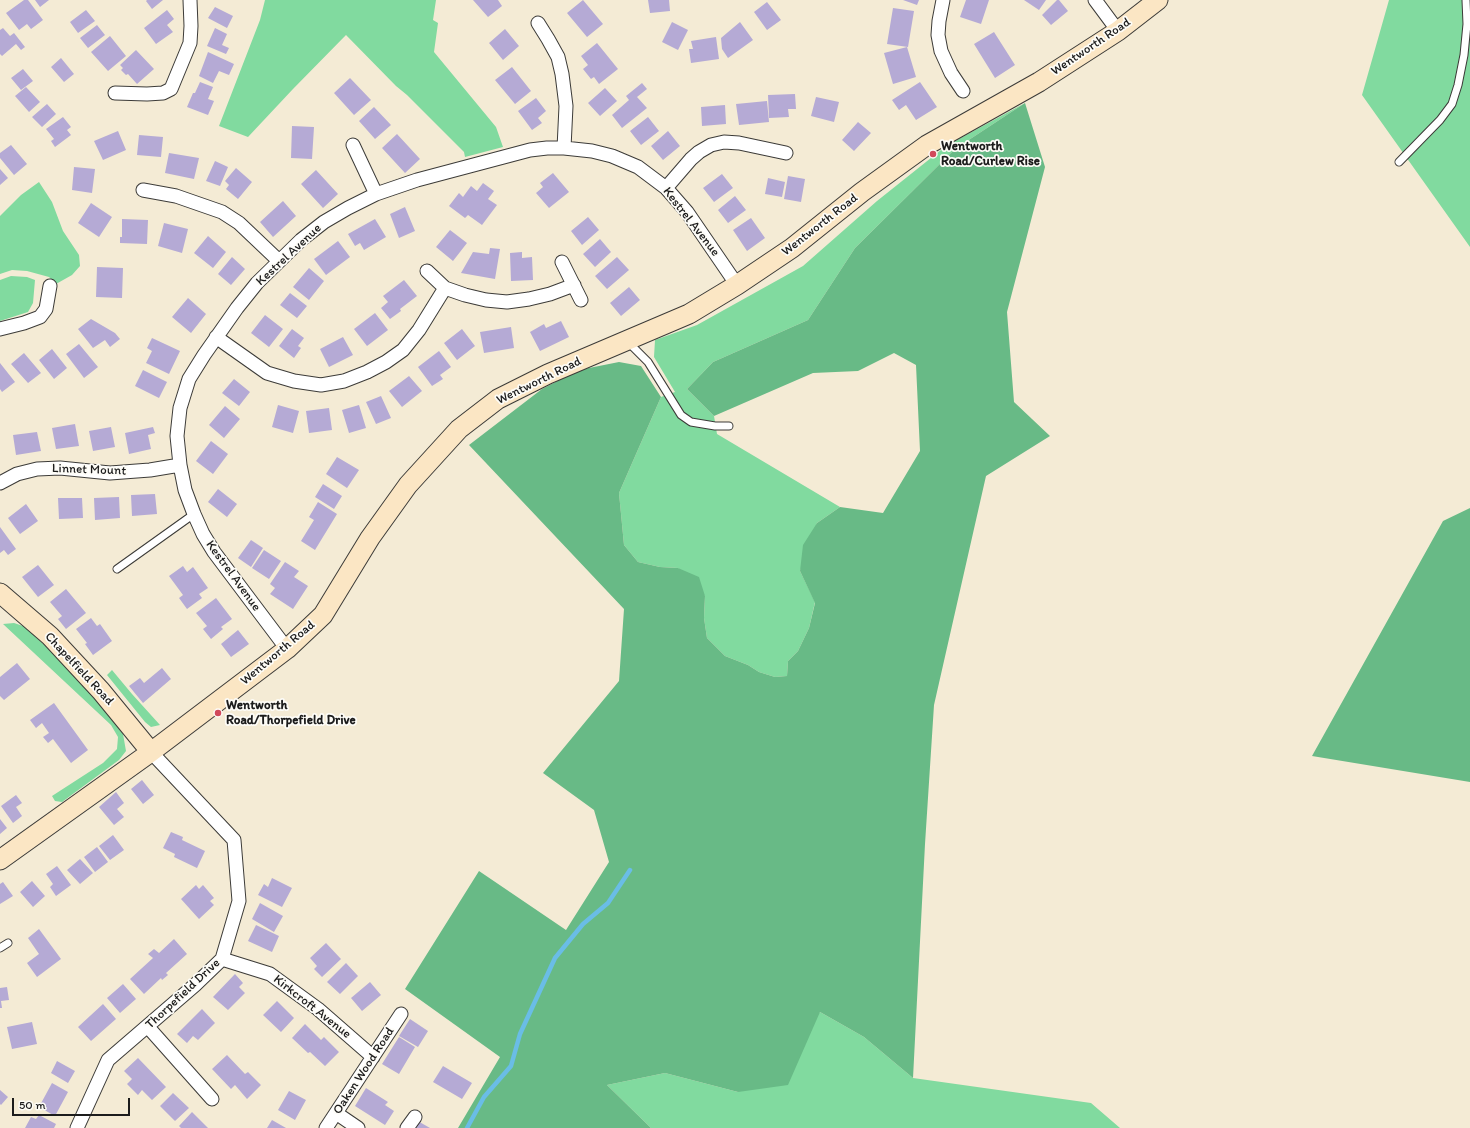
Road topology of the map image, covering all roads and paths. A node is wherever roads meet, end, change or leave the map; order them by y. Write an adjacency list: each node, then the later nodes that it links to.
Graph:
1 (190, 0): 9 (street)
2 (943, 0): 8 (street)
3 (1095, 0): 7 (street)
4 (1158, 0): 7 (street, Wentworth Road)
5 (1466, 0): 13 (lane)
6 (538, 24): 11 (street)
7 (1118, 31): 21 (street, Wentworth Road)
8 (963, 91)
9 (115, 94)
10 (353, 144): 16 (street)
11 (564, 148): 14 (street, Kestrel Avenue); 16 (street, Kestrel Avenue)
12 (786, 153): 14 (street)
13 (1399, 162)
14 (666, 188): 21 (street, Kestrel Avenue)
15 (143, 190): 17 (street)
16 (376, 194): 17 (street, Kestrel Avenue)
17 (279, 261): 26 (street, Kestrel Avenue)
18 (562, 262): 20 (street)
19 (427, 271): 23 (street)
20 (574, 285): 23 (street); 24 (street)
21 (737, 285): 27 (street, Wentworth Road)
22 (50, 286): 25 (street)
23 (445, 288): 26 (street)
24 (581, 300)
25 (0, 329)
26 (216, 337): 29 (street, Kestrel Avenue)
27 (626, 341): 28 (lane); 34 (street, Wentworth Road)
28 (729, 426)
29 (180, 465): 30 (street, Linnet Mount); 31 (street, Kestrel Avenue)
30 (0, 483)
31 (194, 514): 32 (lane); 34 (street, Kestrel Avenue)
32 (117, 569)
33 (3, 601): 35 (street, Chapelfield Road)
34 (287, 649): 35 (street, Wentworth Road)
35 (151, 752): 36 (street, Wentworth Road); 39 (street, Thorpefield Drive)
36 (0, 860)
37 (8, 943): 38 (lane)
38 (0, 948)
39 (222, 959): 41 (street, Thorpefield Drive); 42 (street, Kirkcroft Avenue)
40 (402, 1014): 42 (street, Oaken Wood Road)
41 (148, 1027): 43 (street); 46 (street, Thorpefield Drive)
42 (373, 1057): 44 (street, Oaken Wood Road)
43 (212, 1098)
44 (336, 1113): 47 (street, Oaken Wood Road); 48 (street)
45 (415, 1117): 49 (street)
46 (77, 1128)
47 (326, 1128)
48 (358, 1128)
49 (407, 1128)

